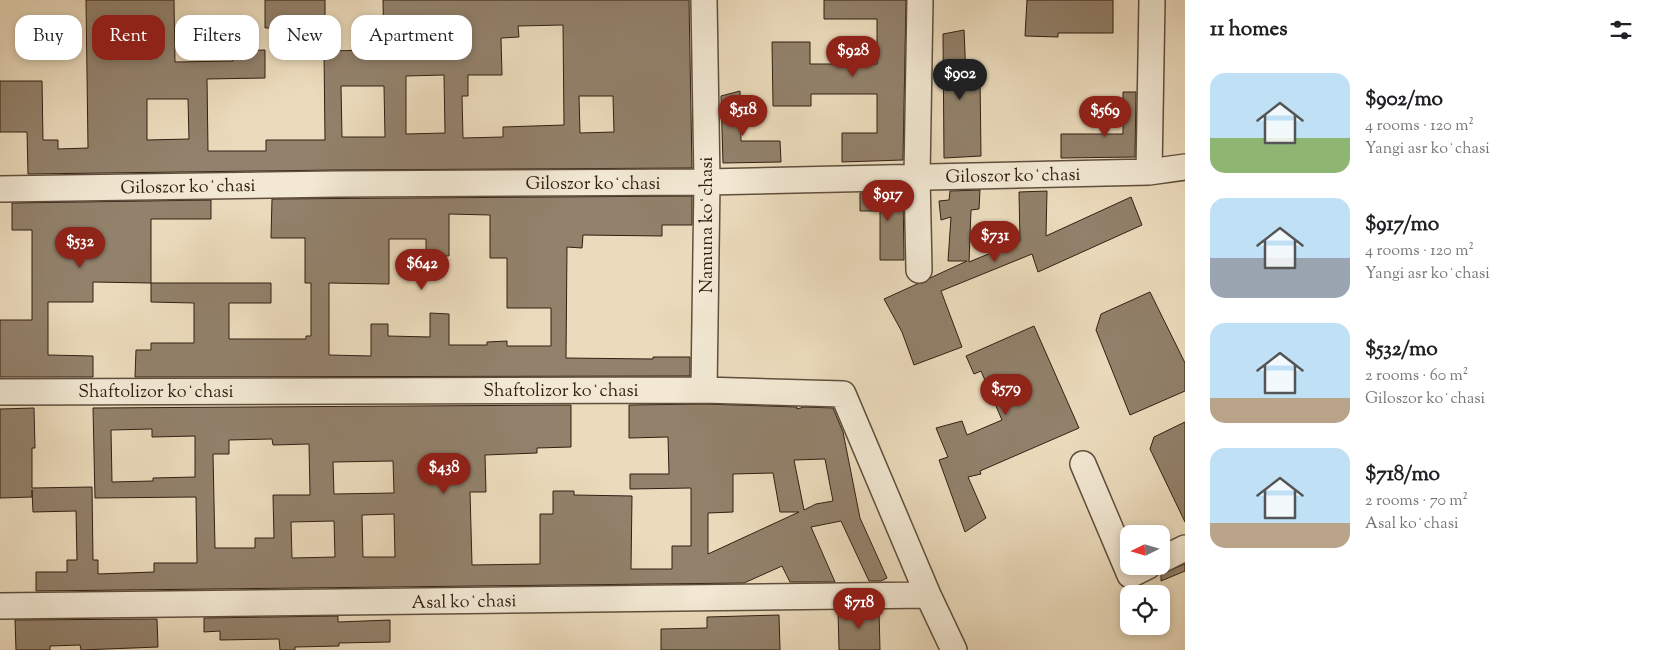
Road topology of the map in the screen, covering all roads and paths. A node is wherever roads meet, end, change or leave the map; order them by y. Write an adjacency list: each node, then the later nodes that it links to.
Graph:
1 (704, 0): 7 (street, Namuna koʻchasi)
2 (920, 0): 6 (street)
3 (1152, 0): 5 (street)
4 (1185, 167): 5 (street, Giloszor koʻchasi)
5 (1149, 172): 6 (street, Giloszor koʻchasi)
6 (917, 176): 7 (street, Giloszor koʻchasi); 9 (street)
7 (708, 182): 8 (street, Giloszor koʻchasi); 10 (street, Namuna koʻchasi)
8 (0, 189)
9 (919, 270)
10 (704, 390): 11 (street, Shaftolizor koʻchasi); 16 (street, Shaftolizor koʻchasi)
11 (0, 392)
12 (1083, 464): 14 (street)
13 (1185, 548): 15 (street)
14 (1120, 551)
15 (1170, 556)
16 (928, 595): 17 (street, Asal koʻchasi); 18 (street, Shaftolizor koʻchasi)
17 (0, 606)
18 (954, 650)

